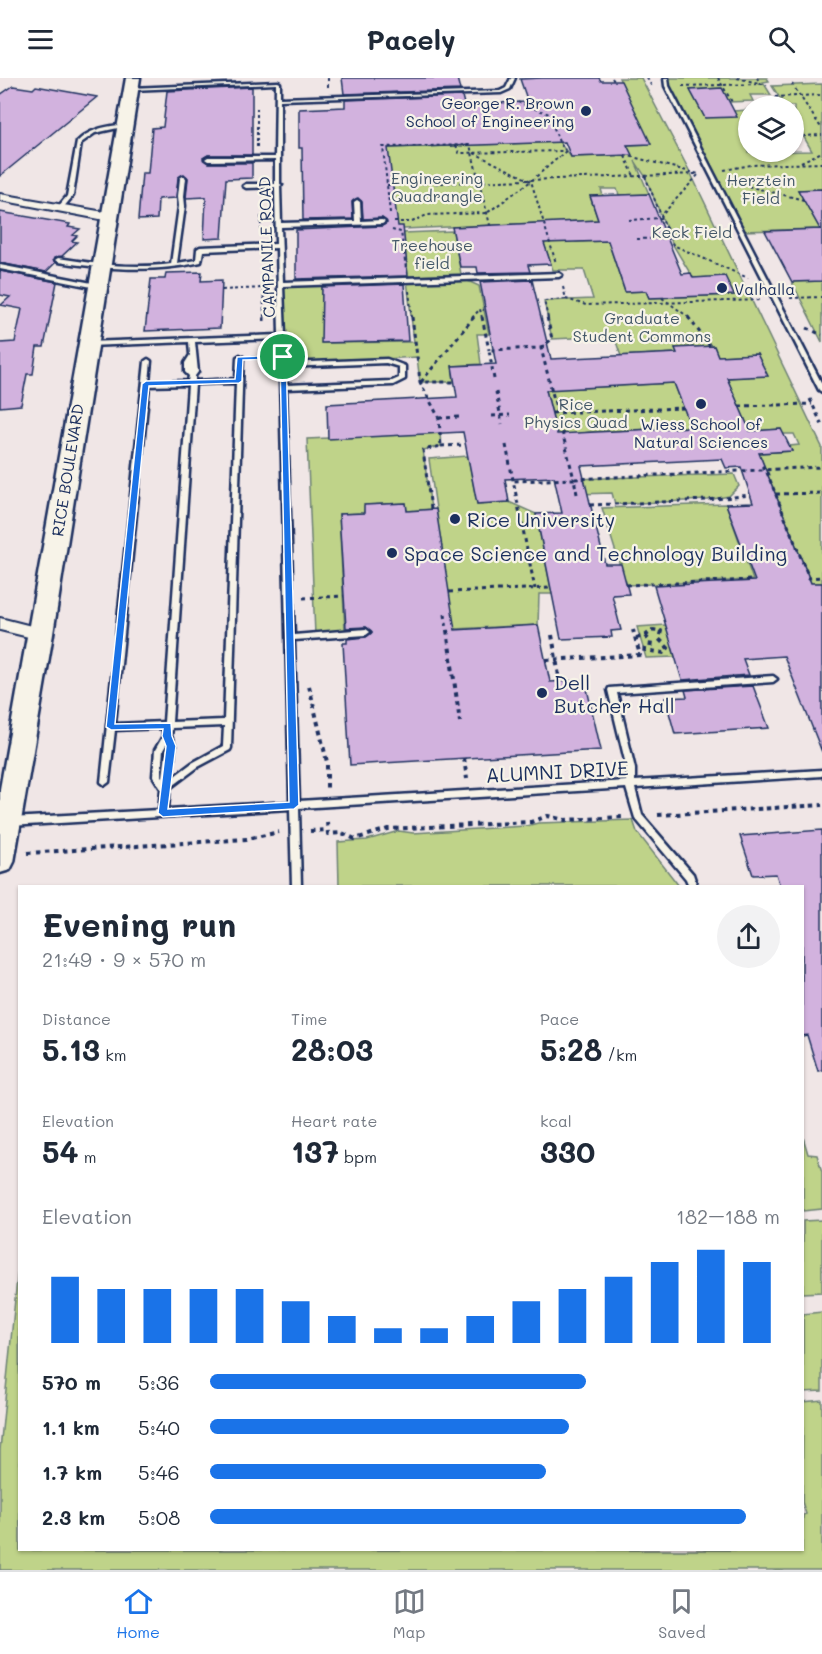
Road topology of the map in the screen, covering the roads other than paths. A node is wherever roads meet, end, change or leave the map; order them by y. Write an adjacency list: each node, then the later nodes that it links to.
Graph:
1 (513, 78): 4 (lane)
2 (666, 78): 35 (lane)
3 (132, 83): 4 (lane, CAMPANILE ROAD); 5 (main road, RICE BOULEVARD)
4 (278, 99): 6 (lane, CAMPANILE ROAD)
5 (125, 126): 13 (lane); 14 (main road, RICE BOULEVARD)
6 (278, 158): 7 (lane); 9 (lane, CAMPANILE ROAD)
7 (208, 159)
8 (183, 178): 20 (lane)
9 (279, 185): 10 (lane); 17 (lane, CAMPANILE ROAD)
10 (246, 186)
11 (0, 197): 13 (street)
12 (357, 202): 16 (lane)
13 (60, 208): 14 (street)
14 (110, 216): 23 (main road, RICE BOULEVARD)
15 (382, 222): 16 (lane)
16 (358, 223): 17 (lane)
17 (280, 225): 18 (lane, CAMPANILE ROAD)
18 (280, 246): 20 (lane); 24 (lane, CAMPANILE ROAD)
19 (58, 260): 23 (lane)
20 (174, 266): 23 (lane)
21 (0, 267): 23 (lane)
22 (559, 275): 24 (lane)
23 (99, 276): 27 (main road, RICE BOULEVARD)
24 (281, 284): 25 (lane, CAMPANILE ROAD)
25 (283, 337): 26 (lane); 30 (lane, CAMPANILE ROAD)
26 (192, 342): 27 (lane); 31 (lane)
27 (88, 344): 38 (main road, RICE BOULEVARD)
28 (240, 357): 32 (lane)
29 (148, 361): 33 (lane)
30 (283, 361): 34 (lane, CAMPANILE ROAD); 34 (lane)
31 (192, 379): 32 (lane); 33 (lane); 42 (lane)
32 (239, 381): 41 (lane)
33 (146, 384): 43 (lane)
34 (284, 387): 39 (lane, CAMPANILE ROAD)
35 (822, 390)
36 (0, 624): 38 (street)
37 (366, 632): 39 (lane)
38 (41, 634): 50 (main road, RICE BOULEVARD)
39 (290, 638): 48 (lane, CAMPANILE ROAD)
40 (773, 679): 46 (lane)
41 (228, 723): 42 (lane); 47 (lane)
42 (168, 725): 43 (lane); 47 (lane)
43 (111, 727): 45 (lane)
44 (822, 773): 46 (lane, ALUMNI DRIVE)
45 (105, 782)
46 (630, 785): 48 (lane, ALUMNI DRIVE); 53 (lane)
47 (165, 787): 49 (lane)
48 (294, 805): 49 (lane, ALUMNI DRIVE); 52 (lane, CAMPANILE ROAD)
49 (163, 813): 50 (lane, ALUMNI DRIVE)
50 (4, 823): 51 (main road, RICE BOULEVARD)
51 (0, 862)
52 (297, 885)
53 (693, 885)

